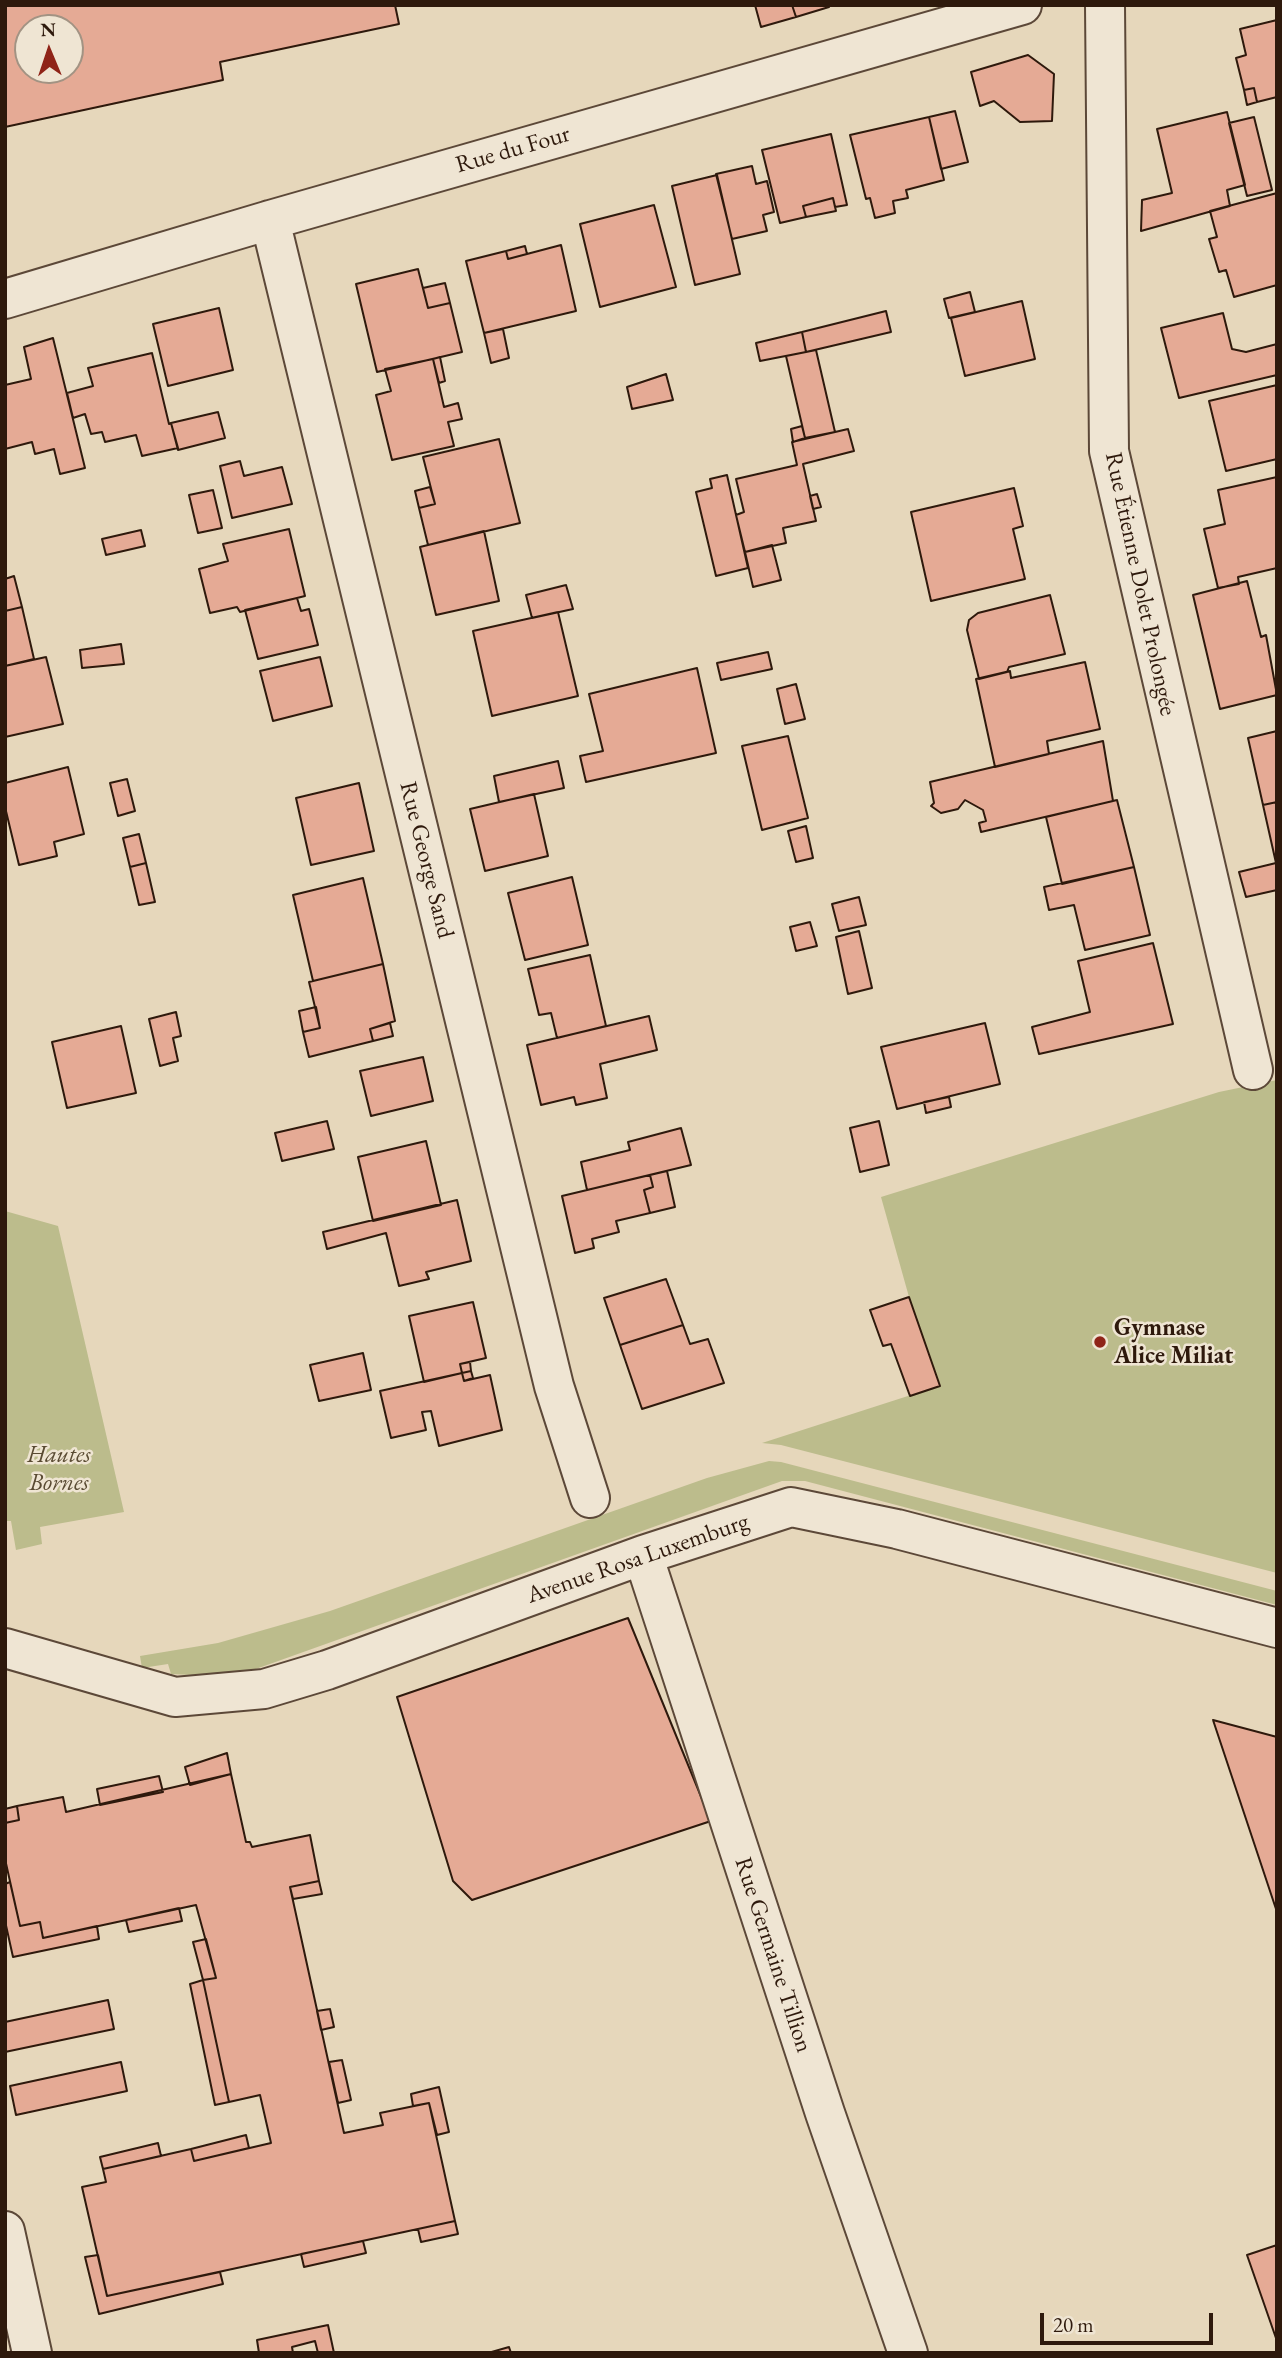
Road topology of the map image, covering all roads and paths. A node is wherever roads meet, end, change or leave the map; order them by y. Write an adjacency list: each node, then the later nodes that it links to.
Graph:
1 (1022, 5): 3 (street, Rue du Four)
2 (1105, 5): 5 (street, Rue Étienne Dolet Prolongée)
3 (270, 220): 4 (street, Rue du Four); 6 (street, Rue George Sand)
4 (5, 299)
5 (1253, 1070)
6 (590, 1498)
7 (643, 1555): 8 (street, Avenue Rosa Luxemburg); 9 (street, Avenue Rosa Luxemburg); 12 (street, Rue Germaine Tillion)
8 (1277, 1628)
9 (5, 1648)
10 (5, 2231): 11 (street)
11 (32, 2353)
12 (908, 2353)

